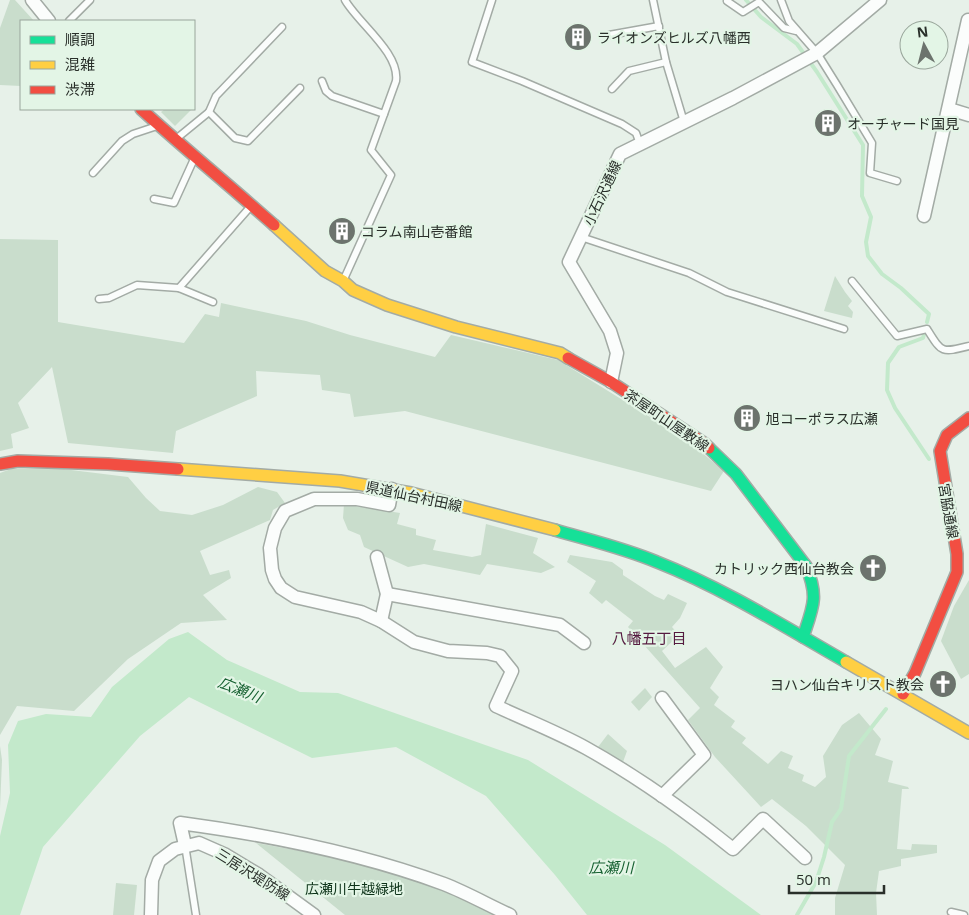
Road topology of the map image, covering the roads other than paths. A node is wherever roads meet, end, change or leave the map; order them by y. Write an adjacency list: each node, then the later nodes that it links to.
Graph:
1 (32, 0): 9 (street)
2 (90, 0): 10 (lane)
3 (345, 0): 24 (lane)
4 (492, 0): 29 (lane)
5 (653, 0): 12 (lane)
6 (727, 0): 14 (lane)
7 (781, 0): 14 (lane)
8 (880, 0): 16 (street)
9 (48, 20)
10 (70, 20)
11 (968, 20): 21 (street)
12 (659, 26): 15 (lane); 17 (lane)
13 (282, 27): 23 (lane)
14 (798, 31): 16 (lane)
15 (609, 35)
16 (817, 53): 26 (street, 小石沢通線); 32 (lane)
17 (666, 62): 20 (lane); 26 (lane)
18 (322, 81): 24 (lane)
19 (300, 88): 23 (lane)
20 (612, 89)
21 (949, 109): 25 (street); 35 (street)
22 (142, 110): 27 (street, 茶屋町山屋敷線)
23 (210, 112): 28 (lane)
24 (384, 114): 37 (lane)
25 (969, 115)
26 (684, 122): 29 (street, 小石沢通線)
27 (160, 125): 28 (street, 茶屋町山屋敷線); 31 (lane)
28 (176, 139): 30 (street, 茶屋町山屋敷線)
29 (640, 144): 36 (street, 小石沢通線)
30 (195, 158): 33 (lane); 34 (street, 茶屋町山屋敷線)
31 (93, 173)
32 (897, 181)
33 (154, 199)
34 (252, 205): 37 (street, 茶屋町山屋敷線); 39 (lane)
35 (924, 216)
36 (581, 236): 42 (lane); 44 (street, 小石沢通線)
37 (343, 281): 44 (street, 茶屋町山屋敷線)
38 (852, 281): 43 (lane)
39 (179, 288): 40 (lane); 41 (lane)
40 (99, 299)
41 (213, 302)
42 (844, 329)
43 (969, 346)
44 (611, 382): 51 (street, 茶屋町山屋敷線)
45 (969, 418): 53 (street, 宮脇通線)
46 (0, 464): 47 (street, 県道仙台村田線)
47 (392, 489): 50 (street); 51 (street, 県道仙台村田線)
48 (377, 557): 49 (street)
49 (387, 594): 50 (street); 52 (street)
50 (381, 621): 56 (street)
51 (803, 637): 53 (street, 県道仙台村田線)
52 (584, 643)
53 (903, 694): 55 (street)
54 (662, 698): 56 (street)
55 (969, 733)
56 (662, 796): 58 (street)
57 (184, 845): 60 (street); 61 (lane); 62 (street, 三居沢堤防線); 63 (street)
58 (805, 858)
59 (951, 912): 64 (lane)
60 (150, 915)
61 (196, 915)
62 (314, 915)
63 (510, 915)
64 (964, 915)

